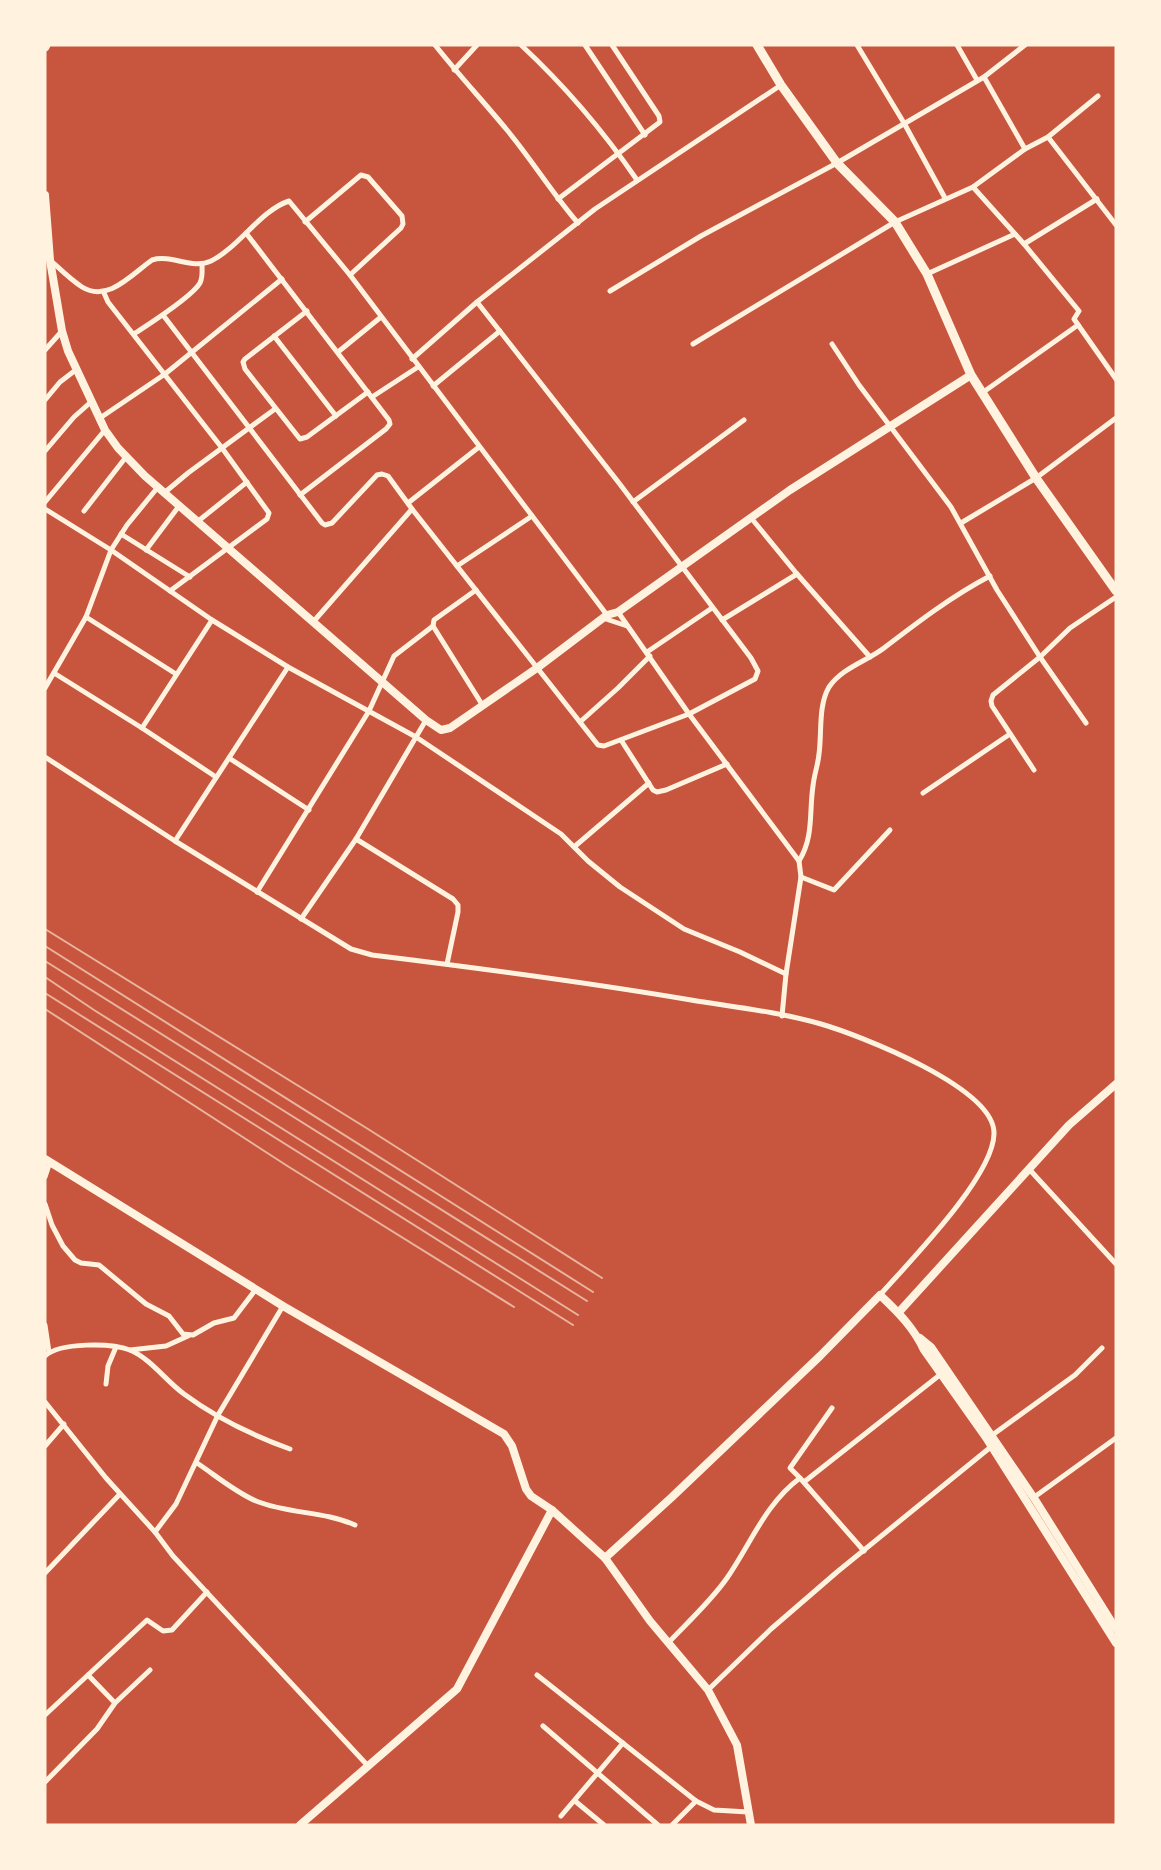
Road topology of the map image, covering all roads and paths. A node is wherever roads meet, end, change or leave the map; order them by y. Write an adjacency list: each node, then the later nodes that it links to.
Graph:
1 (435, 45): 10 (street)
2 (477, 45): 10 (street)
3 (521, 45): 19 (street)
4 (585, 45): 16 (street)
5 (612, 45): 16 (street)
6 (757, 45): 13 (highway)
7 (857, 45): 15 (street)
8 (957, 45): 12 (street)
9 (1025, 45): 11 (street)
10 (454, 70): 25 (street)
11 (984, 77): 12 (street); 18 (street)
12 (977, 80): 15 (street)
13 (781, 86): 20 (highway); 21 (street)
14 (1098, 96): 17 (street)
15 (904, 123): 20 (street); 24 (street)
16 (645, 135): 19 (street)
17 (1048, 137): 18 (street); 26 (street)
18 (1025, 149): 22 (street)
19 (619, 153): 21 (street); 25 (street)
20 (837, 163): 28 (highway); 39 (street)
21 (637, 180): 29 (street)
22 (973, 187): 24 (street); 32 (street)
23 (45, 195): 34 (main road)
24 (945, 198): 28 (street)
25 (558, 199): 29 (street)
26 (1097, 199): 30 (street); 33 (street)
27 (305, 222): 31 (street); 37 (street); 37 (street)
28 (895, 222): 36 (highway); 50 (street)
29 (578, 223): 41 (street)
30 (1116, 225)
31 (246, 233): 35 (street); 38 (street)
32 (1015, 234): 33 (street); 36 (street)
33 (1024, 244): 45 (street)
34 (47, 257): 40 (street); 46 (main road)
35 (202, 264): 40 (street); 43 (street)
36 (927, 274): 59 (highway)
37 (350, 275): 44 (street)
38 (282, 279): 42 (street); 54 (street)
39 (610, 291)
40 (104, 293): 48 (street)
41 (477, 302): 47 (street); 55 (street)
42 (307, 311): 49 (street); 53 (street)
43 (163, 315): 48 (street); 54 (street)
44 (381, 317): 53 (street); 55 (street)
45 (1078, 326): 60 (street); 62 (street)
46 (62, 331): 52 (street); 57 (main road)
47 (500, 331): 61 (street); 83 (street)
48 (134, 334): 58 (street)
49 (274, 336): 66 (street); 67 (street)
50 (693, 344)
51 (832, 344): 71 (street)
52 (45, 350)
53 (338, 352): 63 (street)
54 (191, 353): 58 (street); 72 (street)
55 (412, 359): 56 (street)
56 (418, 367): 61 (street); 63 (street)
57 (77, 369): 64 (street); 65 (main road)
58 (165, 374): 68 (street); 75 (street)
59 (971, 375): 62 (highway); 71 (main road)
60 (1116, 379)
61 (433, 386): 74 (street)
62 (982, 393): 78 (highway)
63 (370, 394): 67 (street); 81 (street)
64 (45, 400)
65 (92, 400): 68 (main road); 76 (street)
66 (275, 409): 67 (street); 72 (street)
67 (336, 416)
68 (100, 418): 73 (main road)
69 (1116, 418): 78 (street)
70 (744, 420): 83 (street)
71 (890, 427): 89 (main road); 91 (street)
72 (249, 428): 75 (street); 81 (street)
73 (105, 430): 77 (main road); 82 (street)
74 (479, 447): 85 (street); 88 (street)
75 (222, 448): 79 (street); 80 (street)
76 (45, 451)
77 (126, 457): 80 (main road); 87 (street)
78 (1036, 478): 91 (street); 103 (highway)
79 (247, 482): 90 (street); 93 (street)
80 (161, 490): 84 (main road); 92 (street)
81 (300, 495): 85 (street)
82 (45, 502)
83 (633, 502): 97 (street)
84 (179, 506): 90 (main road); 95 (street)
85 (410, 506): 96 (street); 111 (street)
86 (45, 509): 94 (street)
87 (84, 511)
88 (532, 516): 96 (street); 107 (street)
89 (752, 519): 97 (main road); 98 (street)
90 (197, 522): 93 (main road)
91 (961, 523): 99 (street)
92 (121, 534): 94 (street); 95 (street)
93 (227, 548): 100 (street); 111 (main road)
94 (111, 550): 102 (street); 108 (street)
95 (146, 550): 100 (street)
96 (457, 566): 101 (street)
97 (681, 567): 105 (street); 106 (main road)
98 (797, 574): 110 (street); 115 (street)
99 (990, 576): 115 (street); 116 (street)
100 (190, 578): 102 (street)
101 (476, 590): 112 (street); 118 (street)
102 (170, 591): 109 (street)
103 (1116, 591)
104 (1116, 597): 116 (street)
105 (712, 608): 110 (street); 114 (street)
106 (618, 612): 107 (main road); 113 (street)
107 (605, 616): 113 (street); 118 (main road)
108 (86, 617): 119 (street); 120 (street)
109 (212, 620): 117 (street); 120 (street)
110 (722, 620): 125 (street)
111 (314, 621): 121 (main road)
112 (433, 626): 121 (street); 123 (street)
113 (628, 626): 114 (street)
114 (648, 654): 125 (street); 127 (street)
115 (870, 657): 145 (street)
116 (1040, 657): 128 (street); 130 (street)
117 (288, 667): 124 (street); 134 (street)
118 (537, 668): 123 (main road); 127 (street)
119 (54, 673): 122 (street); 129 (street)
120 (176, 674): 129 (street)
121 (382, 681): 124 (street); 126 (main road)
122 (45, 688)
123 (483, 706): 126 (main road)
124 (369, 711): 131 (street); 140 (street)
125 (689, 714): 132 (street); 135 (street)
126 (426, 720): 131 (street)
127 (580, 722): 132 (street)
128 (1086, 723)
129 (142, 728): 137 (street)
130 (1010, 734): 136 (street); 139 (street)
131 (416, 737): 142 (street); 144 (street)
132 (621, 740): 138 (street)
133 (45, 757): 143 (street)
134 (229, 758): 137 (street); 140 (street)
135 (727, 764): 138 (street); 145 (street)
136 (1034, 770)
137 (216, 777): 143 (street)
138 (649, 783): 144 (street)
139 (923, 793)
140 (309, 810): 147 (street)
141 (890, 830): 146 (street)
142 (356, 839): 148 (street); 149 (street)
143 (175, 841): 147 (street)
144 (574, 847): 150 (street)
145 (799, 861): 146 (street)
146 (801, 877): 150 (street)
147 (257, 892): 148 (street)
148 (301, 919): 149 (street)
149 (447, 964): 151 (street)
150 (786, 974): 151 (street)
151 (782, 1016): 159 (street)
152 (1116, 1084): 154 (main road)
153 (47, 1160): 155 (street); 158 (main road)
154 (1029, 1169): 157 (street); 161 (main road)
155 (45, 1177)
156 (45, 1204): 164 (street)
157 (1116, 1264)
158 (256, 1290): 160 (main road); 164 (street)
159 (880, 1295): 161 (main road); 187 (main road)
160 (283, 1306): 173 (street); 183 (main road)
161 (898, 1312): 163 (main road)
162 (45, 1325): 168 (street)
163 (917, 1335): 169 (main road); 176 (main road)
164 (188, 1336): 167 (street)
165 (116, 1347): 167 (street); 168 (street); 170 (street)
166 (1102, 1348): 176 (street)
167 (130, 1350): 173 (street)
168 (47, 1354)
169 (941, 1374): 176 (main road); 180 (street)
170 (106, 1384)
171 (45, 1402): 174 (street)
172 (832, 1408): 180 (street)
173 (218, 1415): 178 (street); 179 (street)
174 (64, 1424): 177 (street); 181 (street)
175 (1116, 1438): 182 (street)
176 (990, 1440): 182 (main road); 186 (street)
177 (45, 1446)
178 (290, 1449)
179 (197, 1463): 184 (street); 185 (street)
180 (802, 1480): 186 (street); 191 (street)
181 (120, 1494): 185 (street); 188 (street)
182 (1030, 1500): 190 (main road); 192 (main road)
183 (552, 1510): 187 (main road); 201 (main road)
184 (355, 1526)
185 (155, 1532): 189 (street)
186 (864, 1551): 196 (street)
187 (605, 1558): 191 (main road)
188 (45, 1573)
189 (207, 1592): 194 (street); 201 (street)
190 (1116, 1629)
191 (669, 1643): 196 (main road)
192 (1116, 1643)
193 (150, 1670): 197 (street)
194 (88, 1675): 197 (street); 198 (street)
195 (537, 1675): 200 (street)
196 (708, 1690): 206 (main road)
197 (115, 1703): 203 (street)
198 (45, 1715)
199 (543, 1726): 202 (street)
200 (623, 1743): 202 (street); 205 (street)
201 (369, 1767): 208 (main road)
202 (598, 1773): 204 (street); 210 (street)
203 (45, 1782)
204 (575, 1801): 207 (street); 209 (street)
205 (696, 1801): 206 (street); 211 (street)
206 (748, 1812): 212 (main road)
207 (561, 1816)
208 (300, 1825)
209 (604, 1825)
210 (658, 1825)
211 (672, 1825)
212 (751, 1825)

